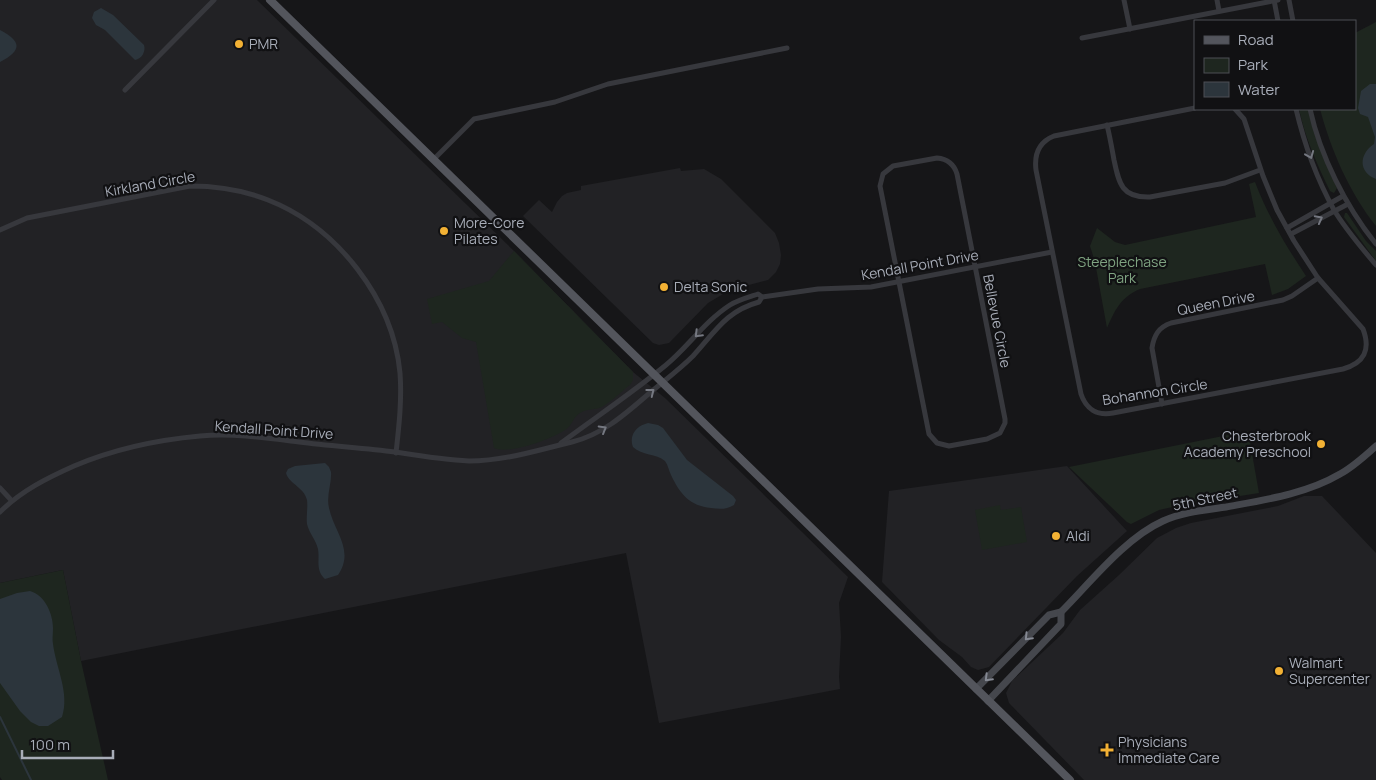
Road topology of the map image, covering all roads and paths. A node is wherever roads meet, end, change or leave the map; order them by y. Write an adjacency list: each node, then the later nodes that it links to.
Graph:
1 (214, 0): 13 (street)
2 (270, 0): 19 (main road)
3 (1124, 0): 10 (street)
4 (1217, 0): 7 (street)
5 (1275, 0): 7 (street); 8 (street)
6 (1289, 0): 9 (street)
7 (1219, 11): 10 (street)
8 (1278, 20)
9 (1293, 20)
10 (1130, 29): 11 (street)
11 (1082, 38)
12 (787, 48): 19 (street)
13 (125, 90)
14 (1194, 108): 18 (street, Bohannon Circle)
15 (1236, 110): 20 (street, Bohannon Circle)
16 (1296, 110): 22 (street, one-way to 22)
17 (1310, 110): 21 (street)
18 (1107, 125): 20 (street); 29 (street, Bohannon Circle)
19 (434, 159): 35 (main road)
20 (1260, 170): 25 (street, Bohannon Circle)
21 (1343, 196): 22 (street); 23 (street)
22 (1331, 203): 24 (street); 25 (street)
23 (1348, 204): 24 (street); 28 (street)
24 (1335, 211): 27 (street, one-way to 24); 30 (street)
25 (1287, 228): 27 (street, Bohannon Circle)
26 (0, 230): 40 (street, Kirkland Circle)
27 (1291, 234): 32 (street, Bohannon Circle)
28 (1376, 244)
29 (1052, 252): 31 (street, Kendall Point Drive); 37 (street, Bohannon Circle)
30 (1376, 265)
31 (975, 266): 33 (street, Kendall Point Drive); 33 (street, Bellevue Circle); 33 (street, Bellevue Circle)
32 (1318, 278): 37 (street, Queen Drive); 37 (street, Bohannon Circle)
33 (899, 281): 34 (street, Kendall Point Drive)
34 (762, 297): 35 (street, Kendall Point Drive, one-way to 35); 36 (street, Kendall Point Drive)
35 (654, 374): 36 (main road); 38 (street, Kendall Point Drive)
36 (663, 383): 38 (street, Kendall Point Drive, one-way to 36); 45 (main road)
37 (1162, 404)
38 (561, 444): 40 (street, Kendall Point Drive)
39 (1376, 446): 44 (street, 5th Street)
40 (396, 453): 42 (street, Kendall Point Drive)
41 (0, 488): 42 (street)
42 (12, 501): 43 (street, Kendall Point Drive)
43 (0, 512)
44 (1061, 612): 45 (street, 5th Street, one-way to 45); 46 (street, 5th Street)
45 (976, 690): 46 (main road)
46 (988, 701): 47 (main road)
47 (1070, 780)

